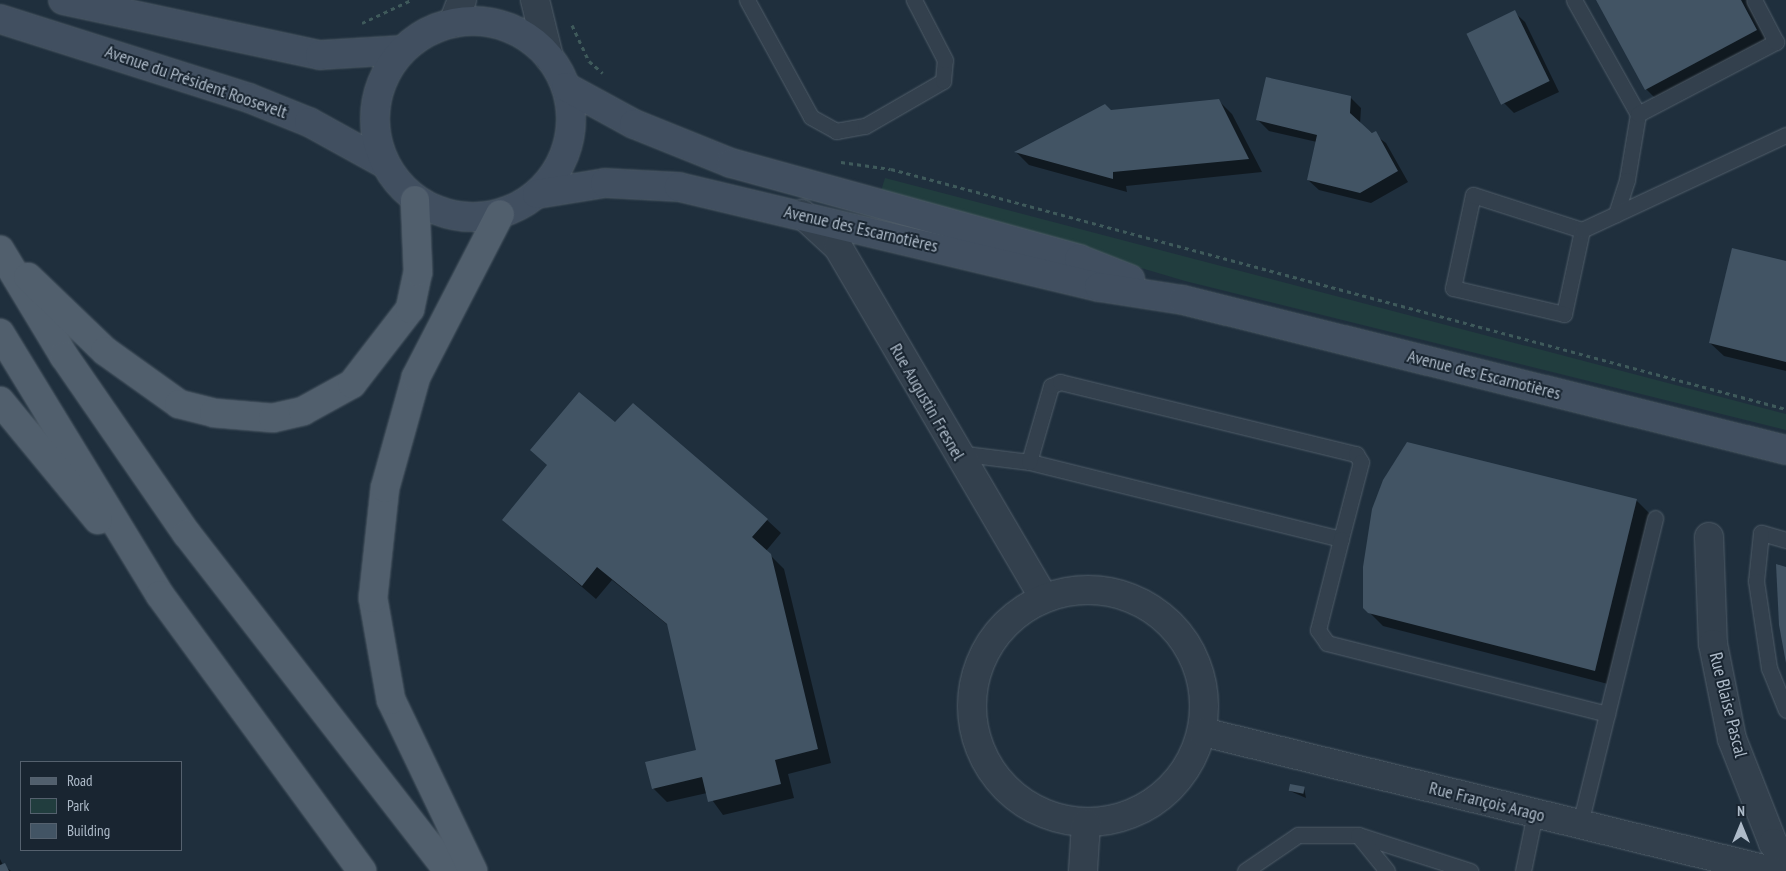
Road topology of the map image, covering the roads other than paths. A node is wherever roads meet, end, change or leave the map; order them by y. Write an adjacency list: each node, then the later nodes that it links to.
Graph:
1 (63, 0): 9 (main road)
2 (535, 0): 10 (street)
3 (747, 0): 4 (lane)
4 (914, 0)
5 (1574, 0): 12 (lane)
6 (1754, 0): 12 (lane)
7 (457, 12): 9 (main road); 10 (main road)
8 (0, 19): 14 (main road, Avenue du Président Roosevelt)
9 (403, 50): 14 (main road)
10 (549, 57): 11 (main road)
11 (566, 87): 15 (main road); 22 (main road, Avenue des Escarnotières)
12 (1638, 114): 19 (lane)
13 (1786, 135): 19 (lane)
14 (385, 164): 16 (main road)
15 (538, 194): 17 (main road); 18 (main road, Avenue des Escarnotières)
16 (415, 200): 17 (main road); 21 (main road)
17 (500, 214): 45 (main road)
18 (802, 214): 22 (main road, Avenue des Escarnotières); 26 (street, Rue Augustin Fresnel)
19 (1616, 214): 20 (lane)
20 (1582, 230): 20 (lane)
21 (0, 250): 44 (main road)
22 (1183, 300): 25 (main road, Avenue des Escarnotières)
23 (0, 333): 32 (main road)
24 (0, 401): 32 (main road)
25 (1786, 450)
26 (957, 453): 27 (lane); 33 (street, Rue Augustin Fresnel)
27 (1029, 462): 30 (lane); 30 (lane)
28 (1655, 518): 35 (lane)
29 (1709, 537): 41 (street, Rue Blaise Pascal)
30 (1341, 540): 35 (lane)
31 (1786, 540): 34 (lane)
32 (160, 596): 43 (main road)
33 (1044, 598): 36 (street); 38 (street)
34 (1786, 710)
35 (1607, 714): 39 (lane)
36 (1203, 732): 37 (street, Rue François Arago); 38 (street)
37 (1535, 813): 39 (street, Rue François Arago); 49 (lane)
38 (1086, 823): 46 (street)
39 (1580, 824): 50 (street, Rue François Arago)
40 (1358, 835): 42 (lane); 47 (lane); 48 (lane)
41 (1786, 864)
42 (1250, 869)
43 (362, 871)
44 (448, 871)
45 (473, 871)
46 (1083, 871)
47 (1387, 871)
48 (1470, 871)
49 (1524, 871)
50 (1772, 871)

